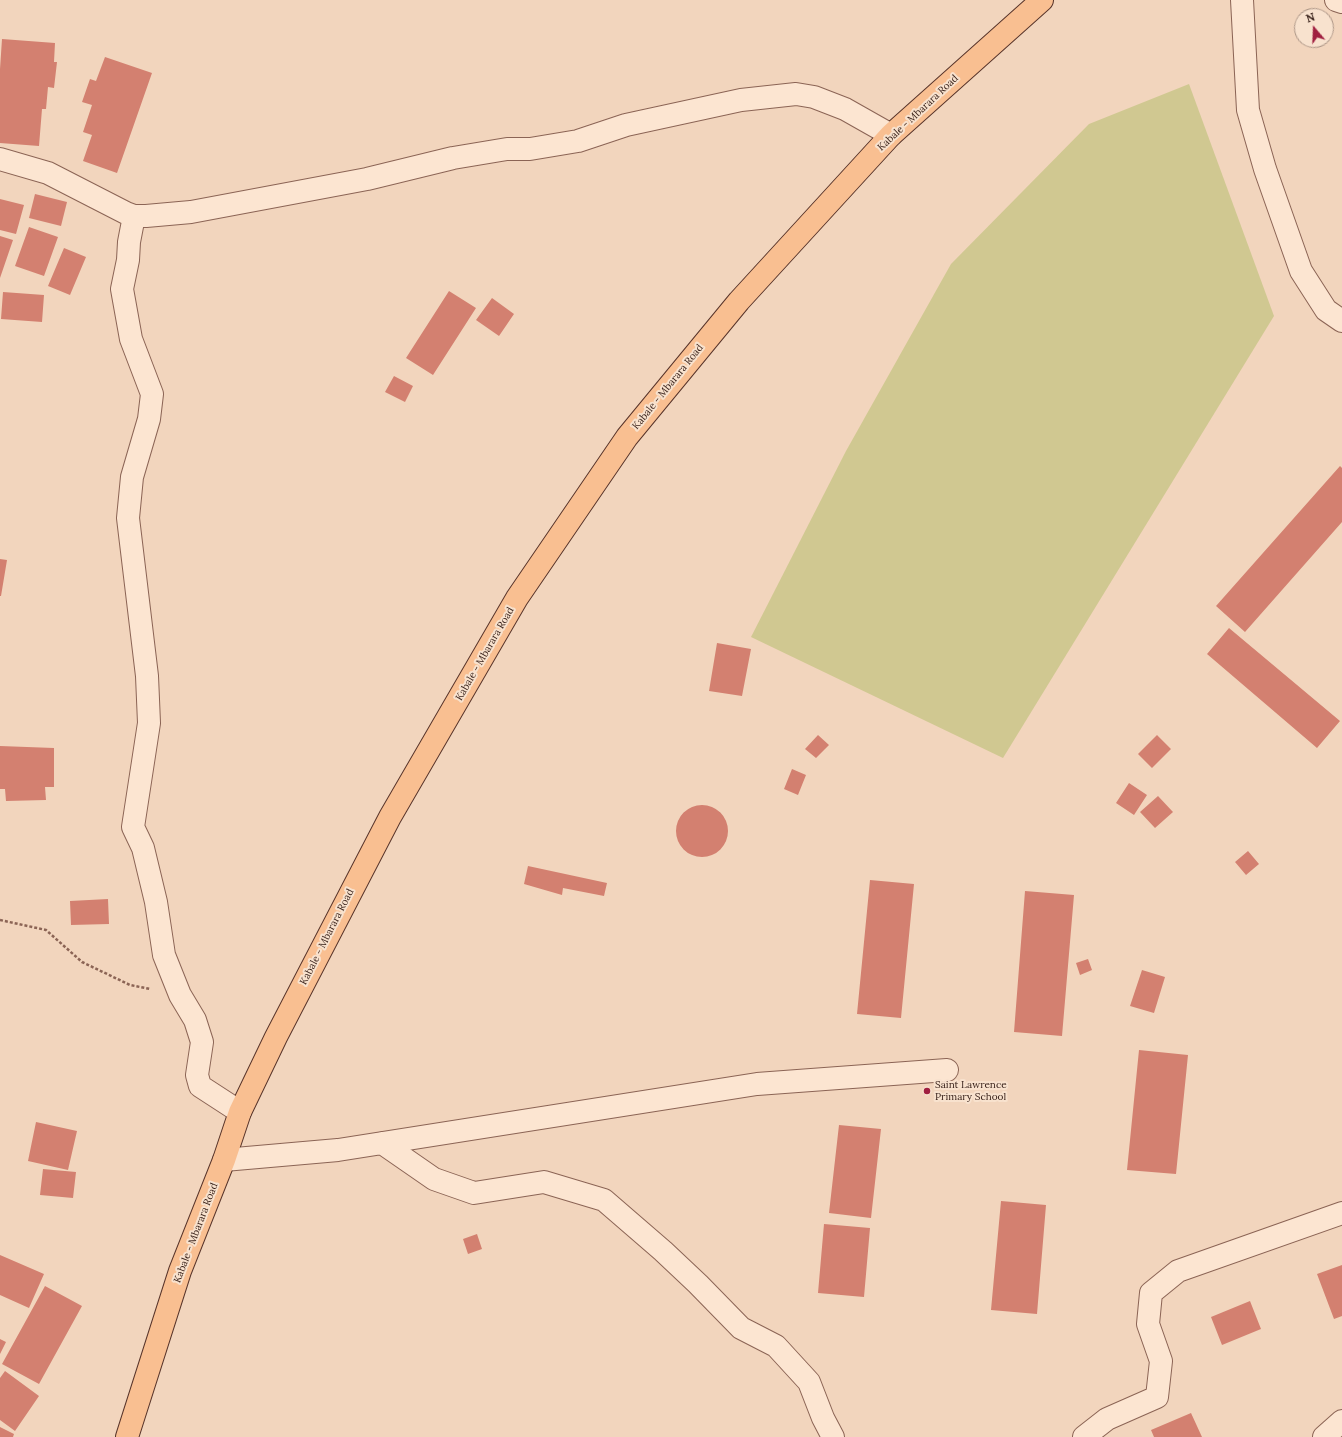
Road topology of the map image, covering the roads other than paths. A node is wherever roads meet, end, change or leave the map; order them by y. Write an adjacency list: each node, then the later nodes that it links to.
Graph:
1 (1042, 0): 5 (main road, Kabale - Mbarara Road)
2 (1242, 0): 8 (street)
3 (1336, 0): 4 (street)
4 (1342, 2)
5 (891, 135): 7 (street); 10 (main road, Kabale - Mbarara Road)
6 (0, 159): 7 (street)
7 (134, 216): 10 (street)
8 (1342, 321)
9 (947, 1070): 11 (street)
10 (240, 1112): 12 (main road, Kabale - Mbarara Road)
11 (382, 1143): 12 (street); 16 (street)
12 (224, 1160): 15 (main road, Kabale - Mbarara Road)
13 (1342, 1213): 17 (street)
14 (1342, 1421): 18 (street)
15 (127, 1437)
16 (833, 1437)
17 (1084, 1437)
18 (1324, 1437)

